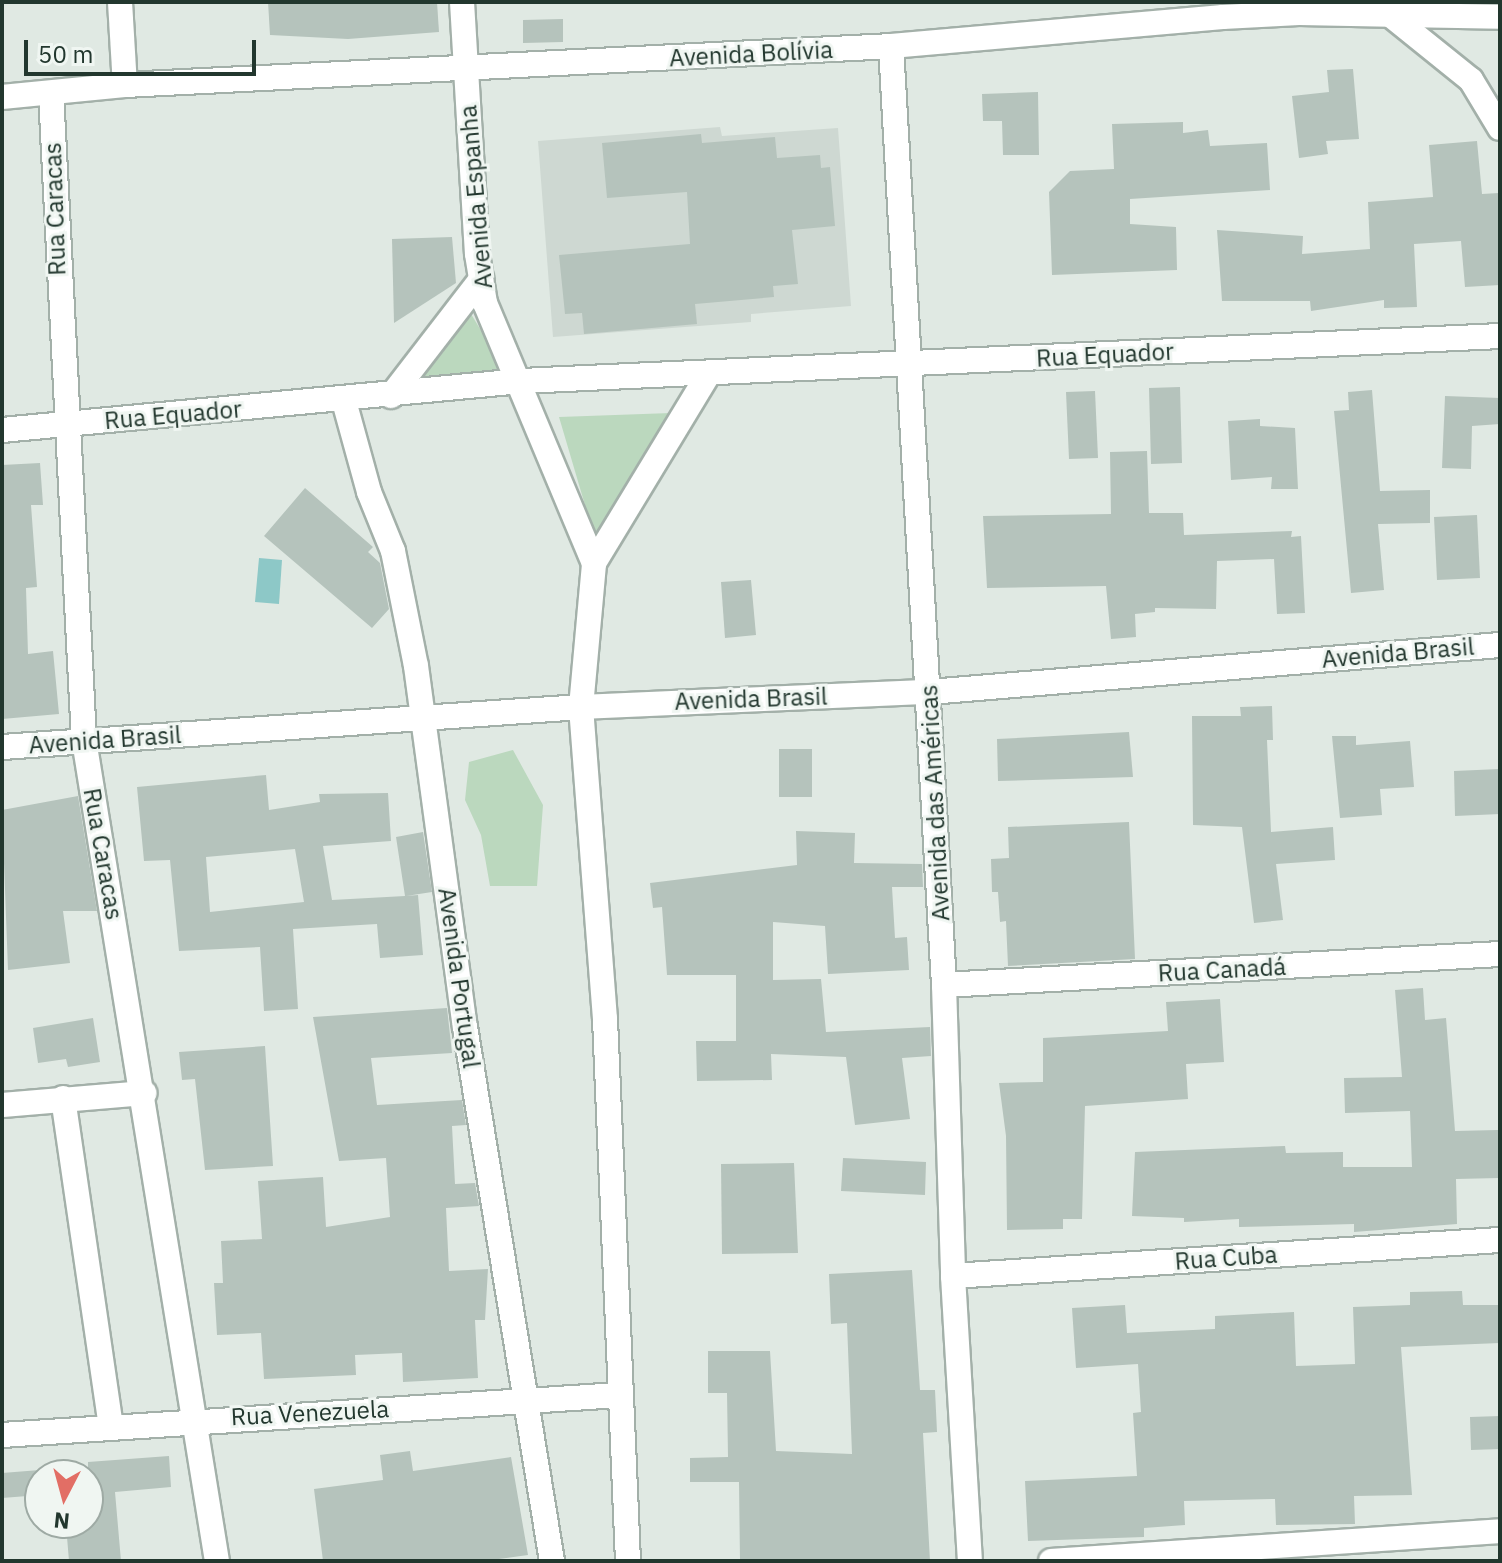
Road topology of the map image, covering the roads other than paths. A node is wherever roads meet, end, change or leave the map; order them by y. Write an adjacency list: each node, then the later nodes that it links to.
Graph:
1 (120, 2): 7 (street)
2 (462, 2): 6 (street, Avenida Espanha)
3 (1383, 9): 4 (street, Avenida Bolívia); 5 (street, Avenida Bolívia); 10 (street)
4 (1500, 17)
5 (891, 46): 6 (street, Avenida Bolívia); 13 (street, Avenida das Américas)
6 (465, 70): 7 (street, Avenida Bolívia); 11 (street, Avenida Espanha)
7 (125, 85): 8 (street, Avenida Bolívia)
8 (51, 93): 9 (street, Avenida Bolívia); 18 (street, Rua Caracas)
9 (2, 97)
10 (1500, 128)
11 (481, 279): 15 (street, Avenida Espanha); 16 (street)
12 (1500, 336): 13 (street, Rua Equador)
13 (911, 364): 14 (street, Rua Equador); 22 (street, Avenida das Américas)
14 (709, 373): 15 (street, Rua Equador); 20 (street)
15 (521, 381): 16 (street, Rua Equador); 20 (street, Avenida Espanha)
16 (391, 396): 17 (street, Rua Equador)
17 (344, 401): 18 (street, Rua Equador); 24 (street, Avenida Portugal)
18 (64, 424): 19 (street, Rua Equador); 25 (street, Rua Caracas)
19 (2, 430)
20 (594, 563): 23 (street)
21 (1500, 645): 22 (street, Avenida Brasil)
22 (929, 692): 23 (street, Avenida Brasil); 28 (street, Avenida das Américas)
23 (581, 707): 24 (street, Avenida Brasil); 34 (street)
24 (421, 718): 25 (street, Avenida Brasil); 35 (street, Avenida Portugal)
25 (84, 740): 26 (street, Avenida Brasil); 29 (street, Rua Caracas)
26 (2, 747)
27 (1500, 954): 28 (street, Rua Canadá)
28 (944, 985): 33 (street, Avenida das Américas)
29 (144, 1093): 30 (street); 36 (street, Rua Caracas)
30 (63, 1098): 31 (street); 37 (street)
31 (2, 1105)
32 (1500, 1240): 33 (street, Rua Cuba)
33 (953, 1276): 43 (street, Avenida das Américas)
34 (619, 1395): 35 (street, Rua Venezuela); 42 (street)
35 (528, 1401): 36 (street, Rua Venezuela); 41 (street, Avenida Portugal)
36 (194, 1420): 37 (street, Rua Venezuela); 40 (street, Rua Caracas)
37 (111, 1426): 38 (street, Rua Venezuela)
38 (2, 1435)
39 (1500, 1531): 44 (street)
40 (217, 1561)
41 (552, 1561)
42 (628, 1561)
43 (970, 1561)
44 (1051, 1561)

